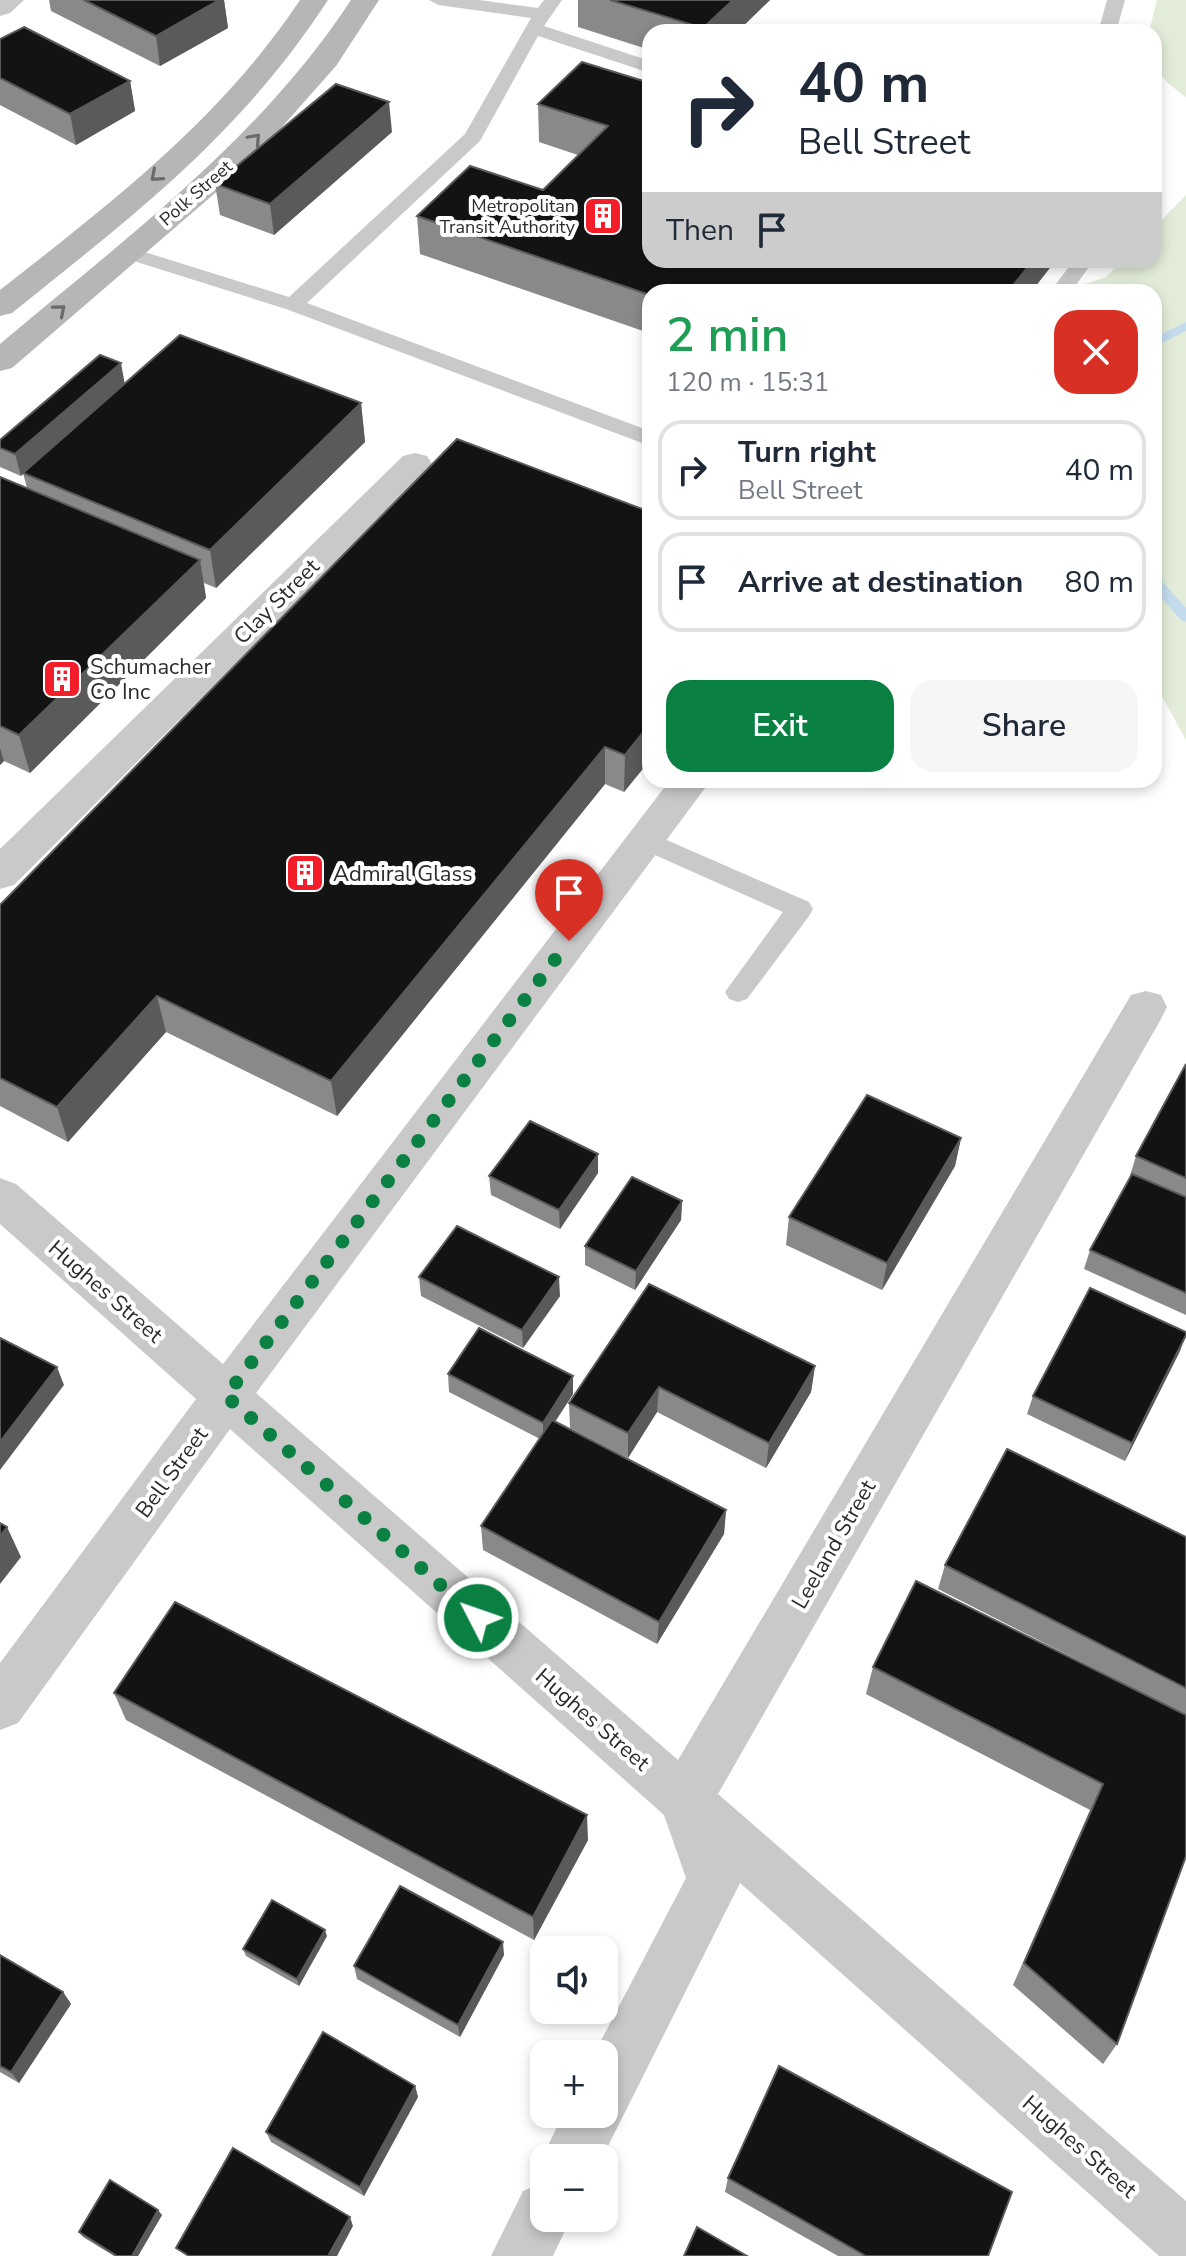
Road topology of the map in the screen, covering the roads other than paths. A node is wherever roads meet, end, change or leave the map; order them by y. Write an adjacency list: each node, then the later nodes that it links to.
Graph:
1 (10, 0): 6 (street)
2 (314, 0): 10 (main road, Polk Street, one-way to 10)
3 (365, 0): 11 (main road, Polk Street, one-way to 3)
4 (438, 0): 7 (lane)
5 (1116, 0): 8 (lane)
6 (0, 7)
7 (543, 14): 9 (lane); 12 (lane)
8 (1109, 24)
9 (642, 63)
10 (87, 236): 11 (main road); 13 (main road, Polk Street)
11 (128, 253): 12 (lane); 14 (main road, Polk Street, one-way to 11)
12 (293, 305): 15 (lane)
13 (0, 306)
14 (0, 361)
15 (642, 436)
16 (415, 464): 19 (street, Clay Street)
17 (685, 788): 18 (street, Bell Street)
18 (646, 840): 20 (lane); 23 (street, Bell Street)
19 (0, 874)
20 (738, 992)
21 (1146, 1007): 25 (street, Leeland Street)
22 (0, 1197): 23 (street, Hughes Street)
23 (226, 1396): 24 (street, Bell Street); 25 (street, Hughes Street)
24 (0, 1705)
25 (685, 1799): 26 (street); 28 (street, Hughes Street)
26 (618, 2067)
27 (534, 2232): 29 (street)
28 (1186, 2240)
29 (521, 2256)

